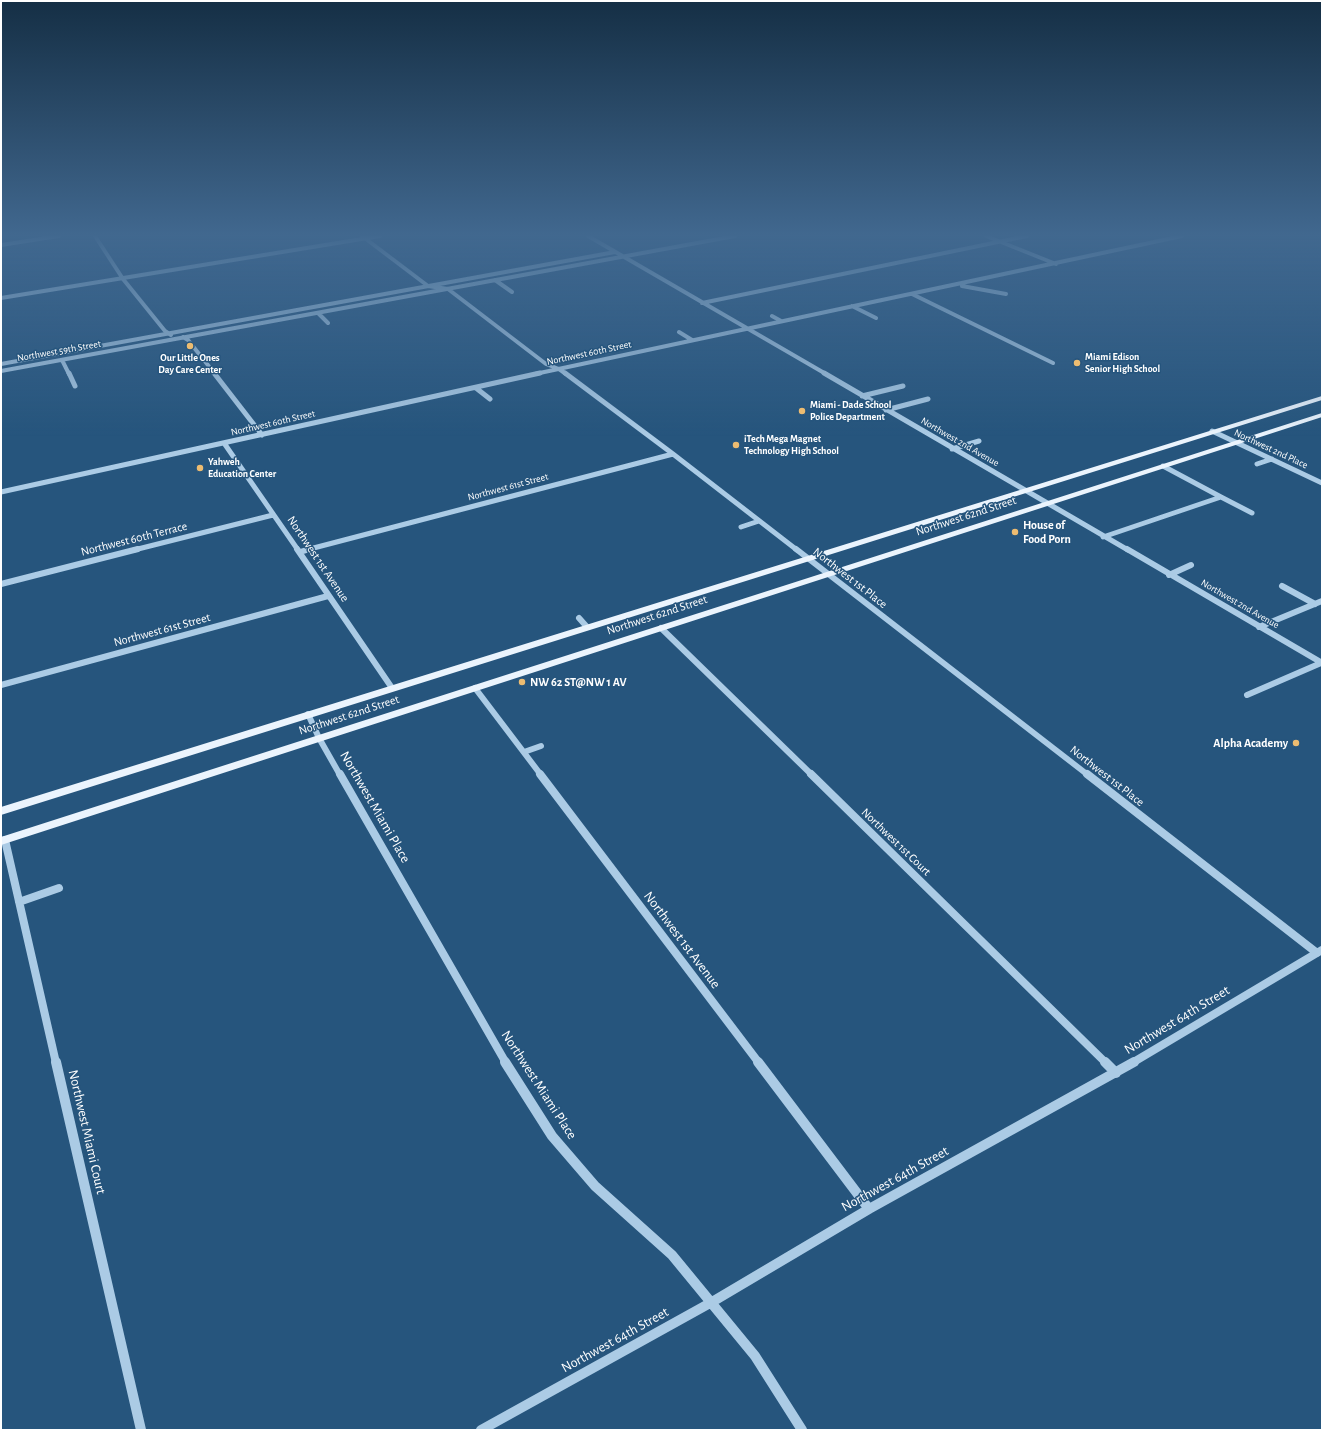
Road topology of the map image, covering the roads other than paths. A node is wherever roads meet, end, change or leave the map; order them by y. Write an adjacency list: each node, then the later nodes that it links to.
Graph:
1 (142, 303): 16 (street)
2 (337, 303): 16 (street, Northwest 59th Street)
3 (373, 303): 9 (street, Northwest 59th Street)
4 (466, 303): 22 (street, Northwest 1st Place)
5 (702, 303): 14 (street, Northwest 2nd Avenue)
6 (868, 303): 8 (street, Northwest 60th Street)
7 (929, 303): 20 (street)
8 (852, 306): 11 (street); 12 (street, Northwest 60th Street)
9 (318, 313): 13 (street); 17 (street, Northwest 59th Street)
10 (772, 316): 12 (street)
11 (876, 318)
12 (781, 321): 14 (street, Northwest 60th Street)
13 (328, 323)
14 (746, 329): 18 (street, Northwest 60th Street); 27 (street, Northwest 2nd Avenue)
15 (679, 332): 18 (street)
16 (167, 334): 17 (street); 21 (street, Northwest 59th Street)
17 (186, 337): 19 (street, Northwest 59th Street); 34 (street)
18 (692, 340): 22 (street, Northwest 60th Street)
19 (62, 360): 23 (street, Northwest 59th Street); 24 (street)
20 (1054, 363)
21 (1, 364)
22 (559, 369): 26 (street, Northwest 60th Street); 39 (street, Northwest 1st Place)
23 (1, 371)
24 (75, 386)
25 (904, 386): 27 (street)
26 (476, 388): 29 (street); 34 (street, Northwest 60th Street)
27 (862, 396): 31 (street, Northwest 2nd Avenue)
28 (1322, 398): 33 (main road, Northwest 62nd Street)
29 (490, 399)
30 (928, 399): 31 (street)
31 (886, 410): 38 (street, Northwest 2nd Avenue)
32 (1322, 415): 37 (main road, Northwest 62nd Street)
33 (1212, 431): 37 (street, Northwest 2nd Place); 44 (main road, Northwest 62nd Street)
34 (262, 435): 36 (street, Northwest 60th Street)
35 (979, 441): 38 (street)
36 (224, 443): 45 (street, Northwest 60th Street); 49 (street, Northwest 1st Avenue)
37 (1236, 443): 40 (street, Northwest 2nd Place); 42 (main road, Northwest 62nd Street)
38 (952, 449): 44 (street, Northwest 2nd Avenue)
39 (673, 454): 50 (street, Northwest 1st Place); 53 (street, Northwest 61st Street)
40 (1272, 460): 41 (street); 43 (street, Northwest 2nd Place)
41 (1257, 464)
42 (1163, 466): 46 (street); 47 (main road, Northwest 62nd Street)
43 (1322, 483)
44 (1023, 491): 47 (street, Northwest 2nd Avenue); 54 (main road, Northwest 62nd Street)
45 (1, 492)
46 (1221, 497): 48 (street); 52 (street)
47 (1046, 504): 52 (street, Northwest 2nd Avenue); 56 (main road, Northwest 62nd Street)
48 (1252, 513)
49 (273, 516): 53 (street, Northwest 1st Avenue); 58 (street, Northwest 60th Terrace)
50 (759, 521): 51 (street); 54 (street, Northwest 1st Place)
51 (741, 526)
52 (1103, 537): 57 (street, Northwest 2nd Avenue)
53 (300, 552): 60 (street, Northwest 1st Avenue)
54 (806, 558): 56 (street, Northwest 1st Place); 64 (main road, Northwest 62nd Street)
55 (1192, 565): 57 (street)
56 (827, 574): 66 (main road, Northwest 62nd Street); 80 (street, Northwest 1st Place)
57 (1169, 575): 65 (street, Northwest 2nd Avenue)
58 (1, 584)
59 (1282, 586): 62 (street)
60 (328, 596): 68 (street, Northwest 61st Street); 69 (street, Northwest 1st Avenue)
61 (1322, 601): 62 (street)
62 (1315, 604): 65 (street)
63 (579, 618): 64 (street)
64 (588, 627): 69 (main road, Northwest 62nd Street)
65 (1259, 627): 67 (street, Northwest 2nd Avenue)
66 (661, 628): 70 (main road, Northwest 62nd Street); 81 (street, Northwest 1st Court)
67 (1322, 663): 71 (street)
68 (1, 685)
69 (392, 688): 72 (main road, Northwest 62nd Street)
70 (475, 688): 73 (main road, Northwest 62nd Street); 75 (street, Northwest 1st Avenue)
71 (1247, 695)
72 (308, 714): 73 (street, Northwest Miami Place); 76 (main road, Northwest 62nd Street)
73 (319, 738): 77 (main road, Northwest 62nd Street); 83 (street, Northwest Miami Place)
74 (541, 746): 75 (street)
75 (524, 752): 82 (street, Northwest 1st Avenue)
76 (1, 811)
77 (3, 841): 79 (street, Northwest Miami Court)
78 (59, 888): 79 (street)
79 (19, 902): 84 (street, Northwest Miami Court)
80 (1320, 951): 81 (street, Northwest 64th Street)
81 (1116, 1073): 82 (street, Northwest 64th Street)
82 (869, 1209): 83 (street, Northwest 64th Street)
83 (712, 1302): 85 (street, Northwest 64th Street); 86 (street, Northwest Miami Place)
84 (142, 1430)
85 (481, 1430)
86 (802, 1430)

